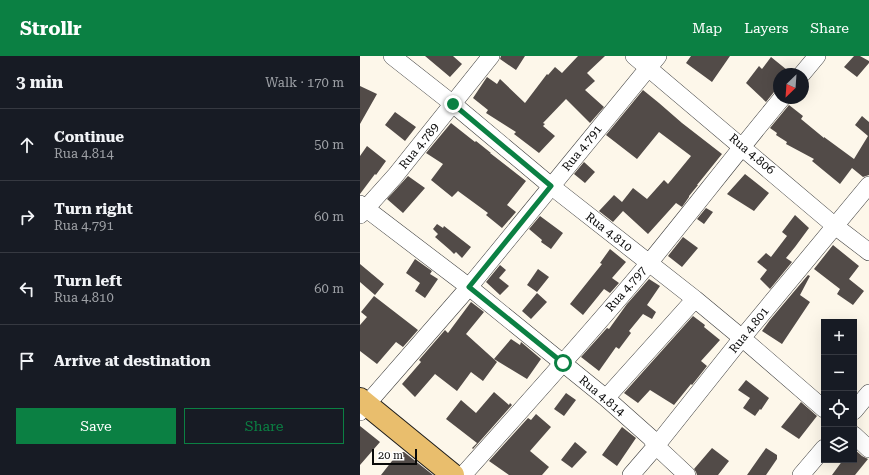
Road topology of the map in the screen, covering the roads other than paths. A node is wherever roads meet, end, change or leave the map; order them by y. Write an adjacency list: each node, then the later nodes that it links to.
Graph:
1 (392, 56): 7 (street, Rua 4.810)
2 (491, 56): 7 (street, Rua 4.789)
3 (634, 56): 5 (street, Rua 4.806)
4 (817, 56): 6 (street)
5 (654, 62): 9 (street, Rua 4.806); 11 (street, Rua 4.791)
6 (807, 68)
7 (453, 104): 11 (street, Rua 4.810); 12 (street, Rua 4.789)
8 (777, 104): 9 (street, Rua 4.797)
9 (742, 146): 13 (street, Rua 4.806); 15 (street, Rua 4.797)
10 (869, 185): 13 (street, Rua 4.801)
11 (551, 186): 15 (street, Rua 4.810); 16 (street, Rua 4.791)
12 (362, 209): 16 (street, Rua 4.814)
13 (836, 226): 14 (street, Rua 4.806); 18 (street, Rua 4.801)
14 (869, 252)
15 (649, 263): 17 (street, Rua 4.810); 19 (street, Rua 4.797)
16 (469, 287): 19 (street, Rua 4.814); 22 (street, Rua 4.791)
17 (695, 299): 18 (street, Rua 4.810); 21 (street)
18 (742, 338): 23 (street, Rua 4.810); 26 (street, Rua 4.801)
19 (563, 363): 21 (street, Rua 4.814); 30 (street, Rua 4.797)
20 (869, 393): 24 (street)
21 (606, 398): 26 (street, Rua 4.814)
22 (362, 405): 29 (main road)
23 (821, 406)
24 (857, 407)
25 (857, 438): 27 (street)
26 (656, 446): 31 (street, Rua 4.801); 32 (street, Rua 4.814)
27 (869, 448)
28 (821, 452): 33 (street)
29 (453, 475)
30 (463, 475)
31 (631, 475)
32 (687, 475)
33 (801, 475)

